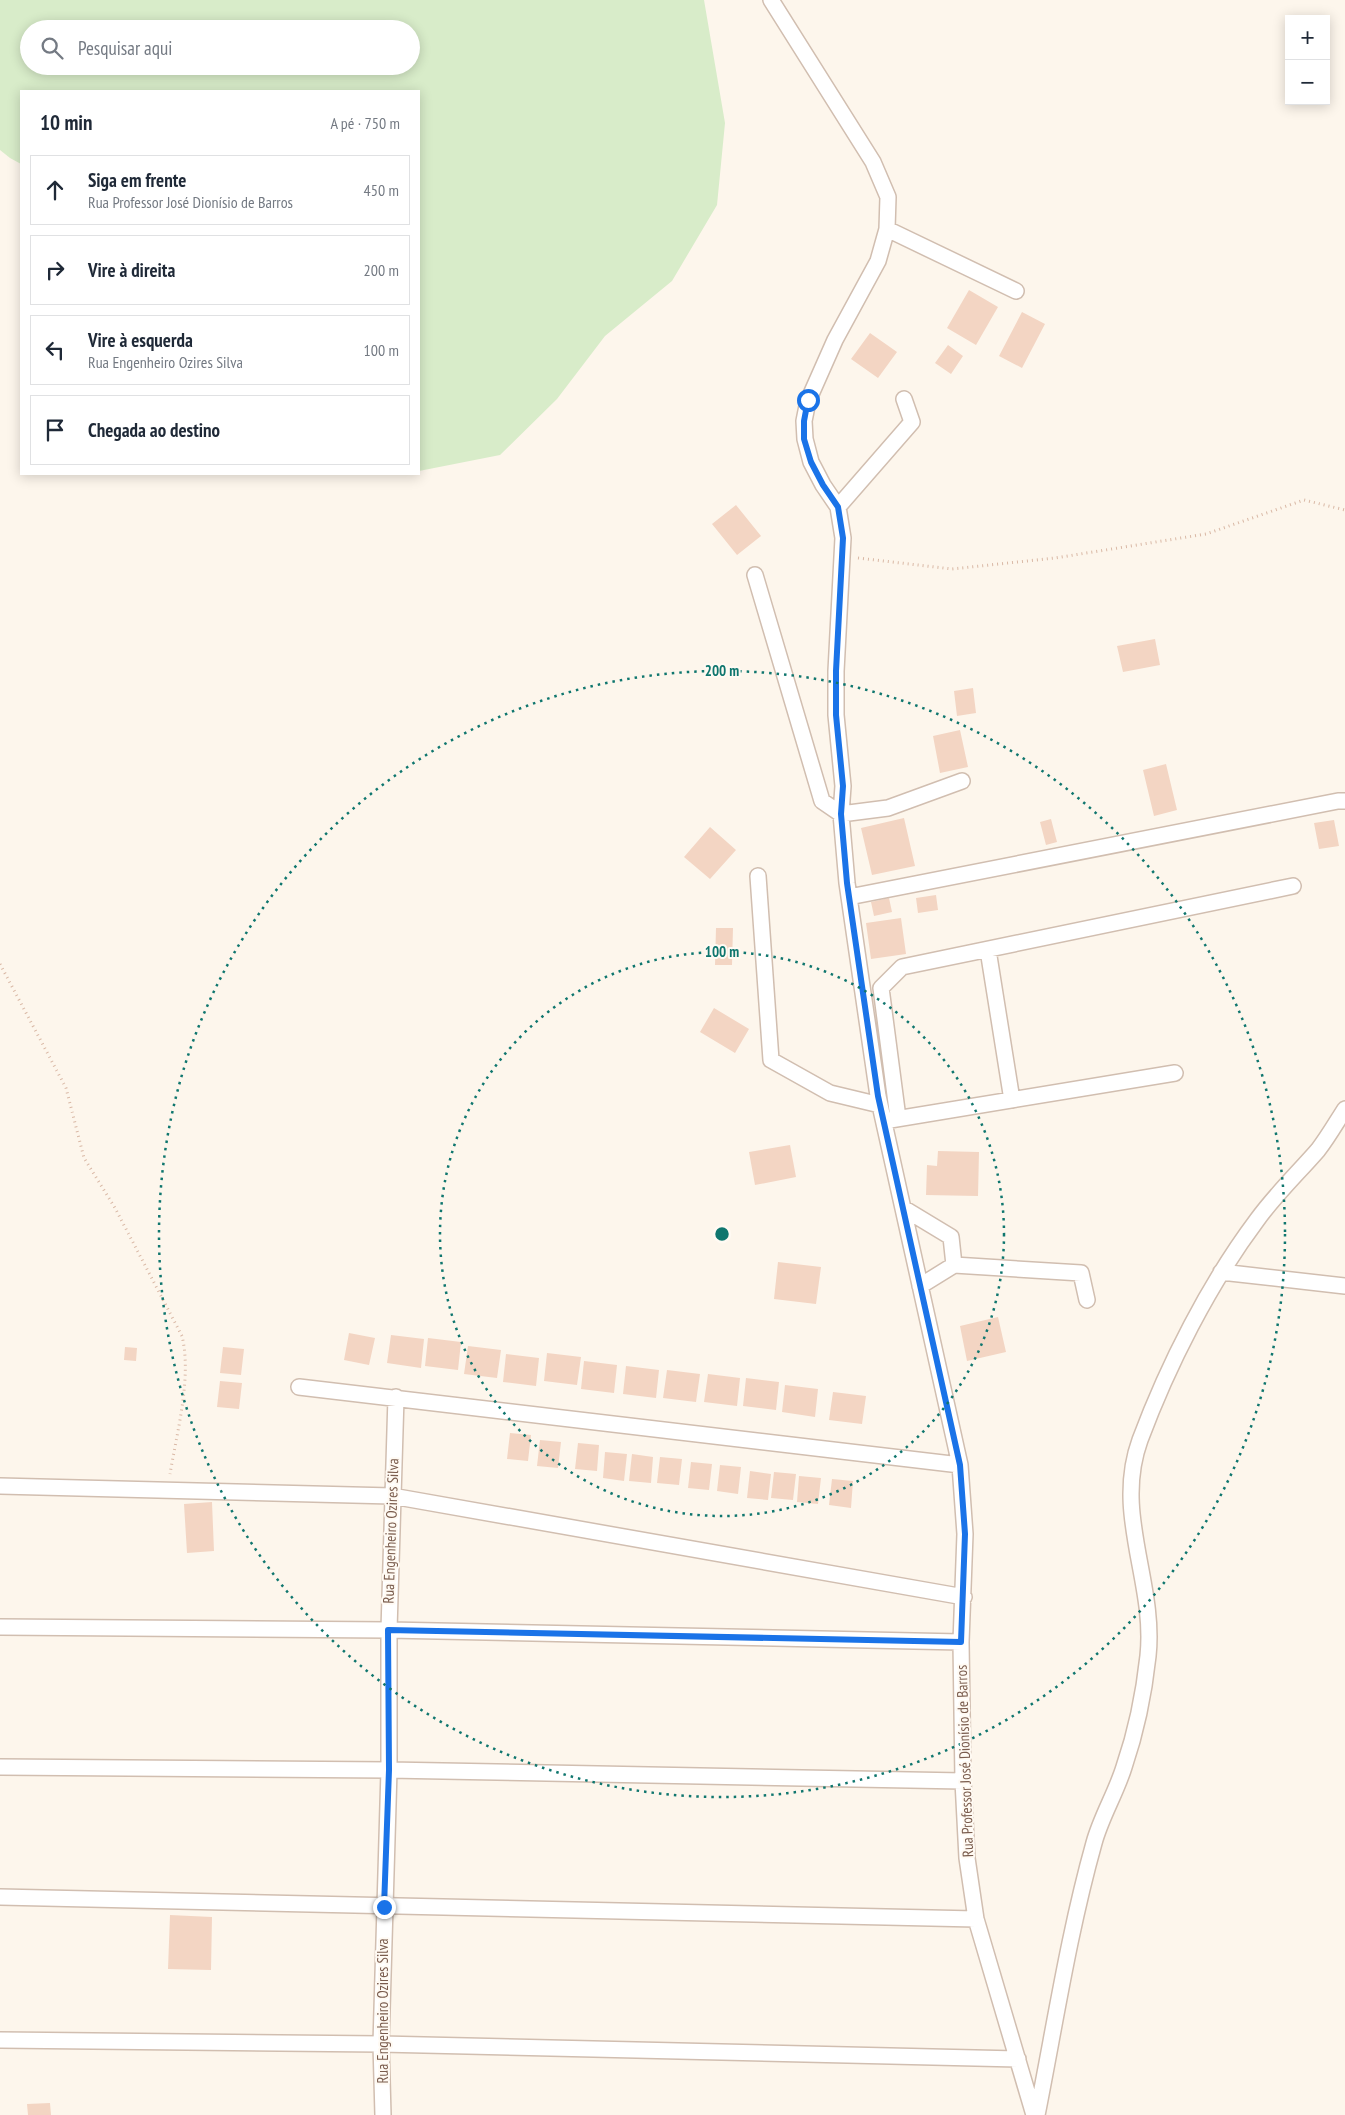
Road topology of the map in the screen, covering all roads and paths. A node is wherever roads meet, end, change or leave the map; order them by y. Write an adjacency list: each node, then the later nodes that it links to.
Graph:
1 (772, 0): 2 (street, Rua Professor José Dionísio de Barros)
2 (887, 229): 3 (street); 5 (street, Rua Professor José Dionísio de Barros)
3 (1016, 291)
4 (904, 398): 5 (street)
5 (838, 507): 7 (street, Rua Professor José Dionísio de Barros)
6 (1345, 510): 7 (path)
7 (842, 556): 11 (street, Rua Professor José Dionísio de Barros)
8 (755, 575): 11 (street)
9 (962, 781): 11 (street)
10 (1345, 801): 14 (street)
11 (841, 814): 14 (street, Rua Professor José Dionísio de Barros)
12 (758, 876): 19 (street)
13 (1293, 886): 15 (street)
14 (849, 896): 19 (street, Rua Professor José Dionísio de Barros)
15 (988, 950): 18 (street); 21 (street)
16 (0, 964): 32 (path)
17 (1175, 1073): 18 (street)
18 (1012, 1100): 21 (street)
19 (880, 1106): 21 (street, Rua Professor José Dionísio de Barros)
20 (1345, 1109): 24 (street)
21 (891, 1119): 22 (street, Rua Professor José Dionísio de Barros)
22 (903, 1208): 23 (street); 25 (street, Rua Professor José Dionísio de Barros)
23 (954, 1265): 25 (street); 27 (street)
24 (1221, 1272): 26 (street); 48 (street)
25 (920, 1286): 30 (street, Rua Professor José Dionísio de Barros)
26 (1345, 1286)
27 (1087, 1300)
28 (299, 1387): 29 (street)
29 (396, 1397): 30 (street); 33 (street, Rua Engenheiro Ozires Silva)
30 (960, 1465): 34 (street, Rua Professor José Dionísio de Barros)
31 (0, 1486): 32 (street)
32 (168, 1490): 33 (street)
33 (392, 1496): 34 (street); 36 (street, Rua Engenheiro Ozires Silva)
34 (964, 1597): 37 (street, Rua Professor José Dionísio de Barros)
35 (0, 1627): 36 (street)
36 (388, 1630): 37 (street); 39 (street, Rua Engenheiro Ozires Silva)
37 (961, 1642): 40 (street, Rua Professor José Dionísio de Barros)
38 (0, 1767): 39 (street)
39 (389, 1770): 40 (street); 42 (street, Rua Engenheiro Ozires Silva)
40 (963, 1781): 43 (street, Rua Professor José Dionísio de Barros)
41 (0, 1897): 42 (street)
42 (384, 1907): 43 (street); 45 (street, Rua Engenheiro Ozires Silva)
43 (976, 1919): 46 (street, Rua Professor José Dionísio de Barros)
44 (0, 2040): 45 (street)
45 (380, 2044): 46 (street); 47 (street, Rua Engenheiro Ozires Silva)
46 (1018, 2059): 48 (street, Rua Professor José Dionísio de Barros)
47 (383, 2115)
48 (1035, 2115)

